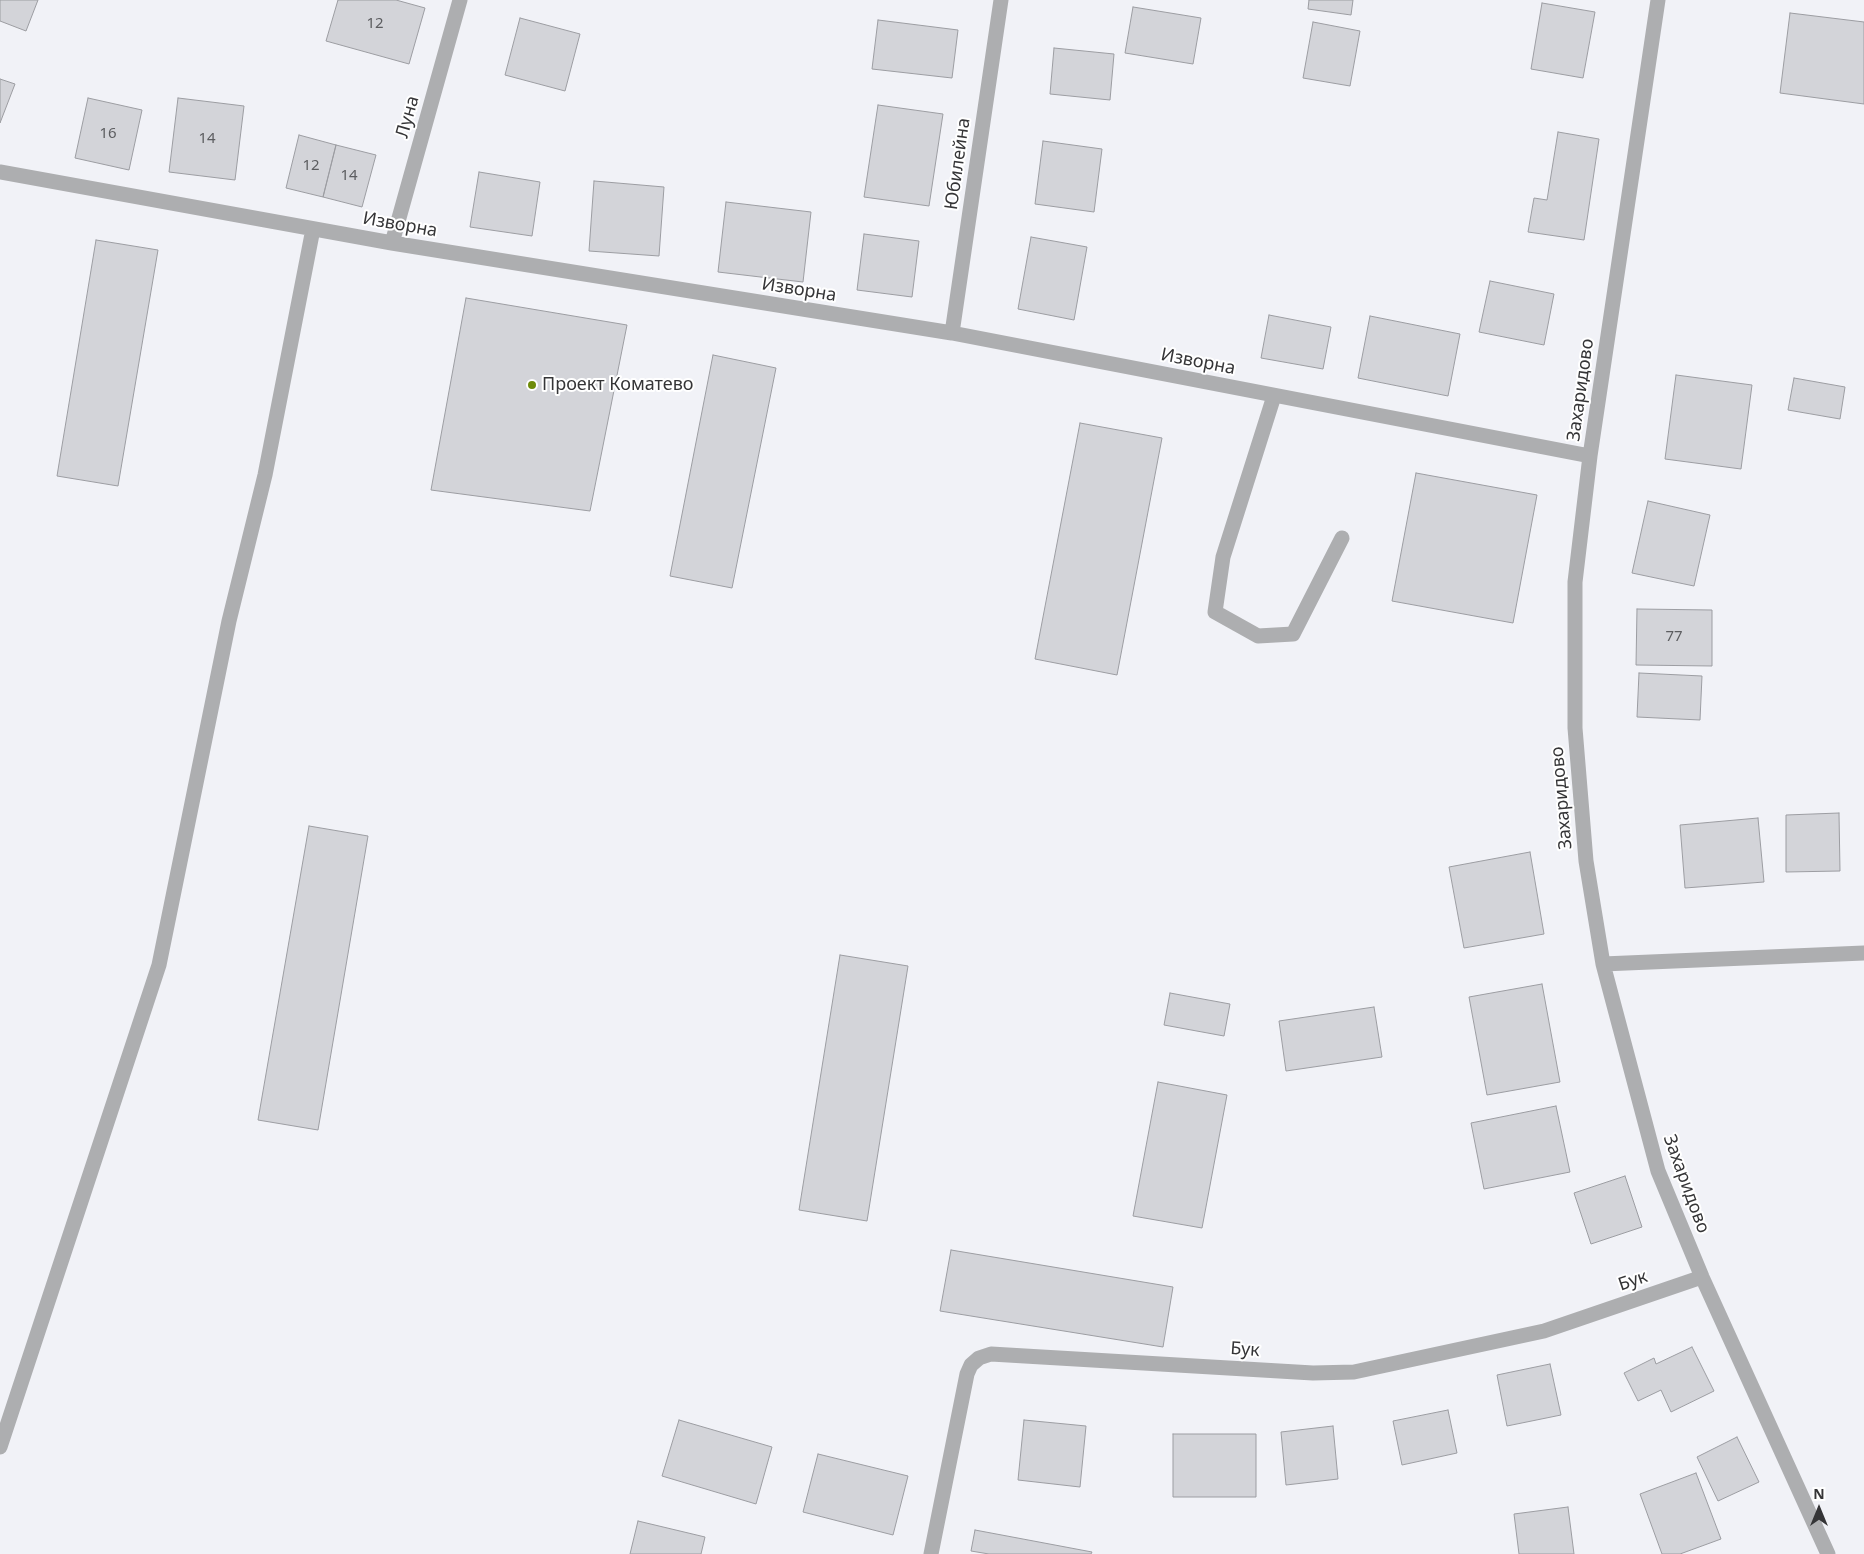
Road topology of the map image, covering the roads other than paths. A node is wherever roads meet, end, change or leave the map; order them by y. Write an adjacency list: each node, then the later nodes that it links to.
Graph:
1 (460, 0): 6 (street, Луна)
2 (1001, 0): 7 (street, Юбилейна)
3 (1658, 0): 9 (street, Захаридово)
4 (0, 172): 5 (street, Изворна)
5 (313, 229): 6 (street, Изворна); 14 (street)
6 (392, 244): 7 (street, Изворна)
7 (952, 333): 8 (street, Изворна)
8 (1274, 396): 9 (street, Изворна); 10 (street)
9 (1590, 456): 12 (street, Захаридово)
10 (1342, 538)
11 (1864, 953): 12 (street)
12 (1603, 964): 13 (street, Захаридово)
13 (1702, 1277): 15 (street, Бук); 16 (street, Захаридово)
14 (0, 1446)
15 (931, 1554)
16 (1828, 1554)

